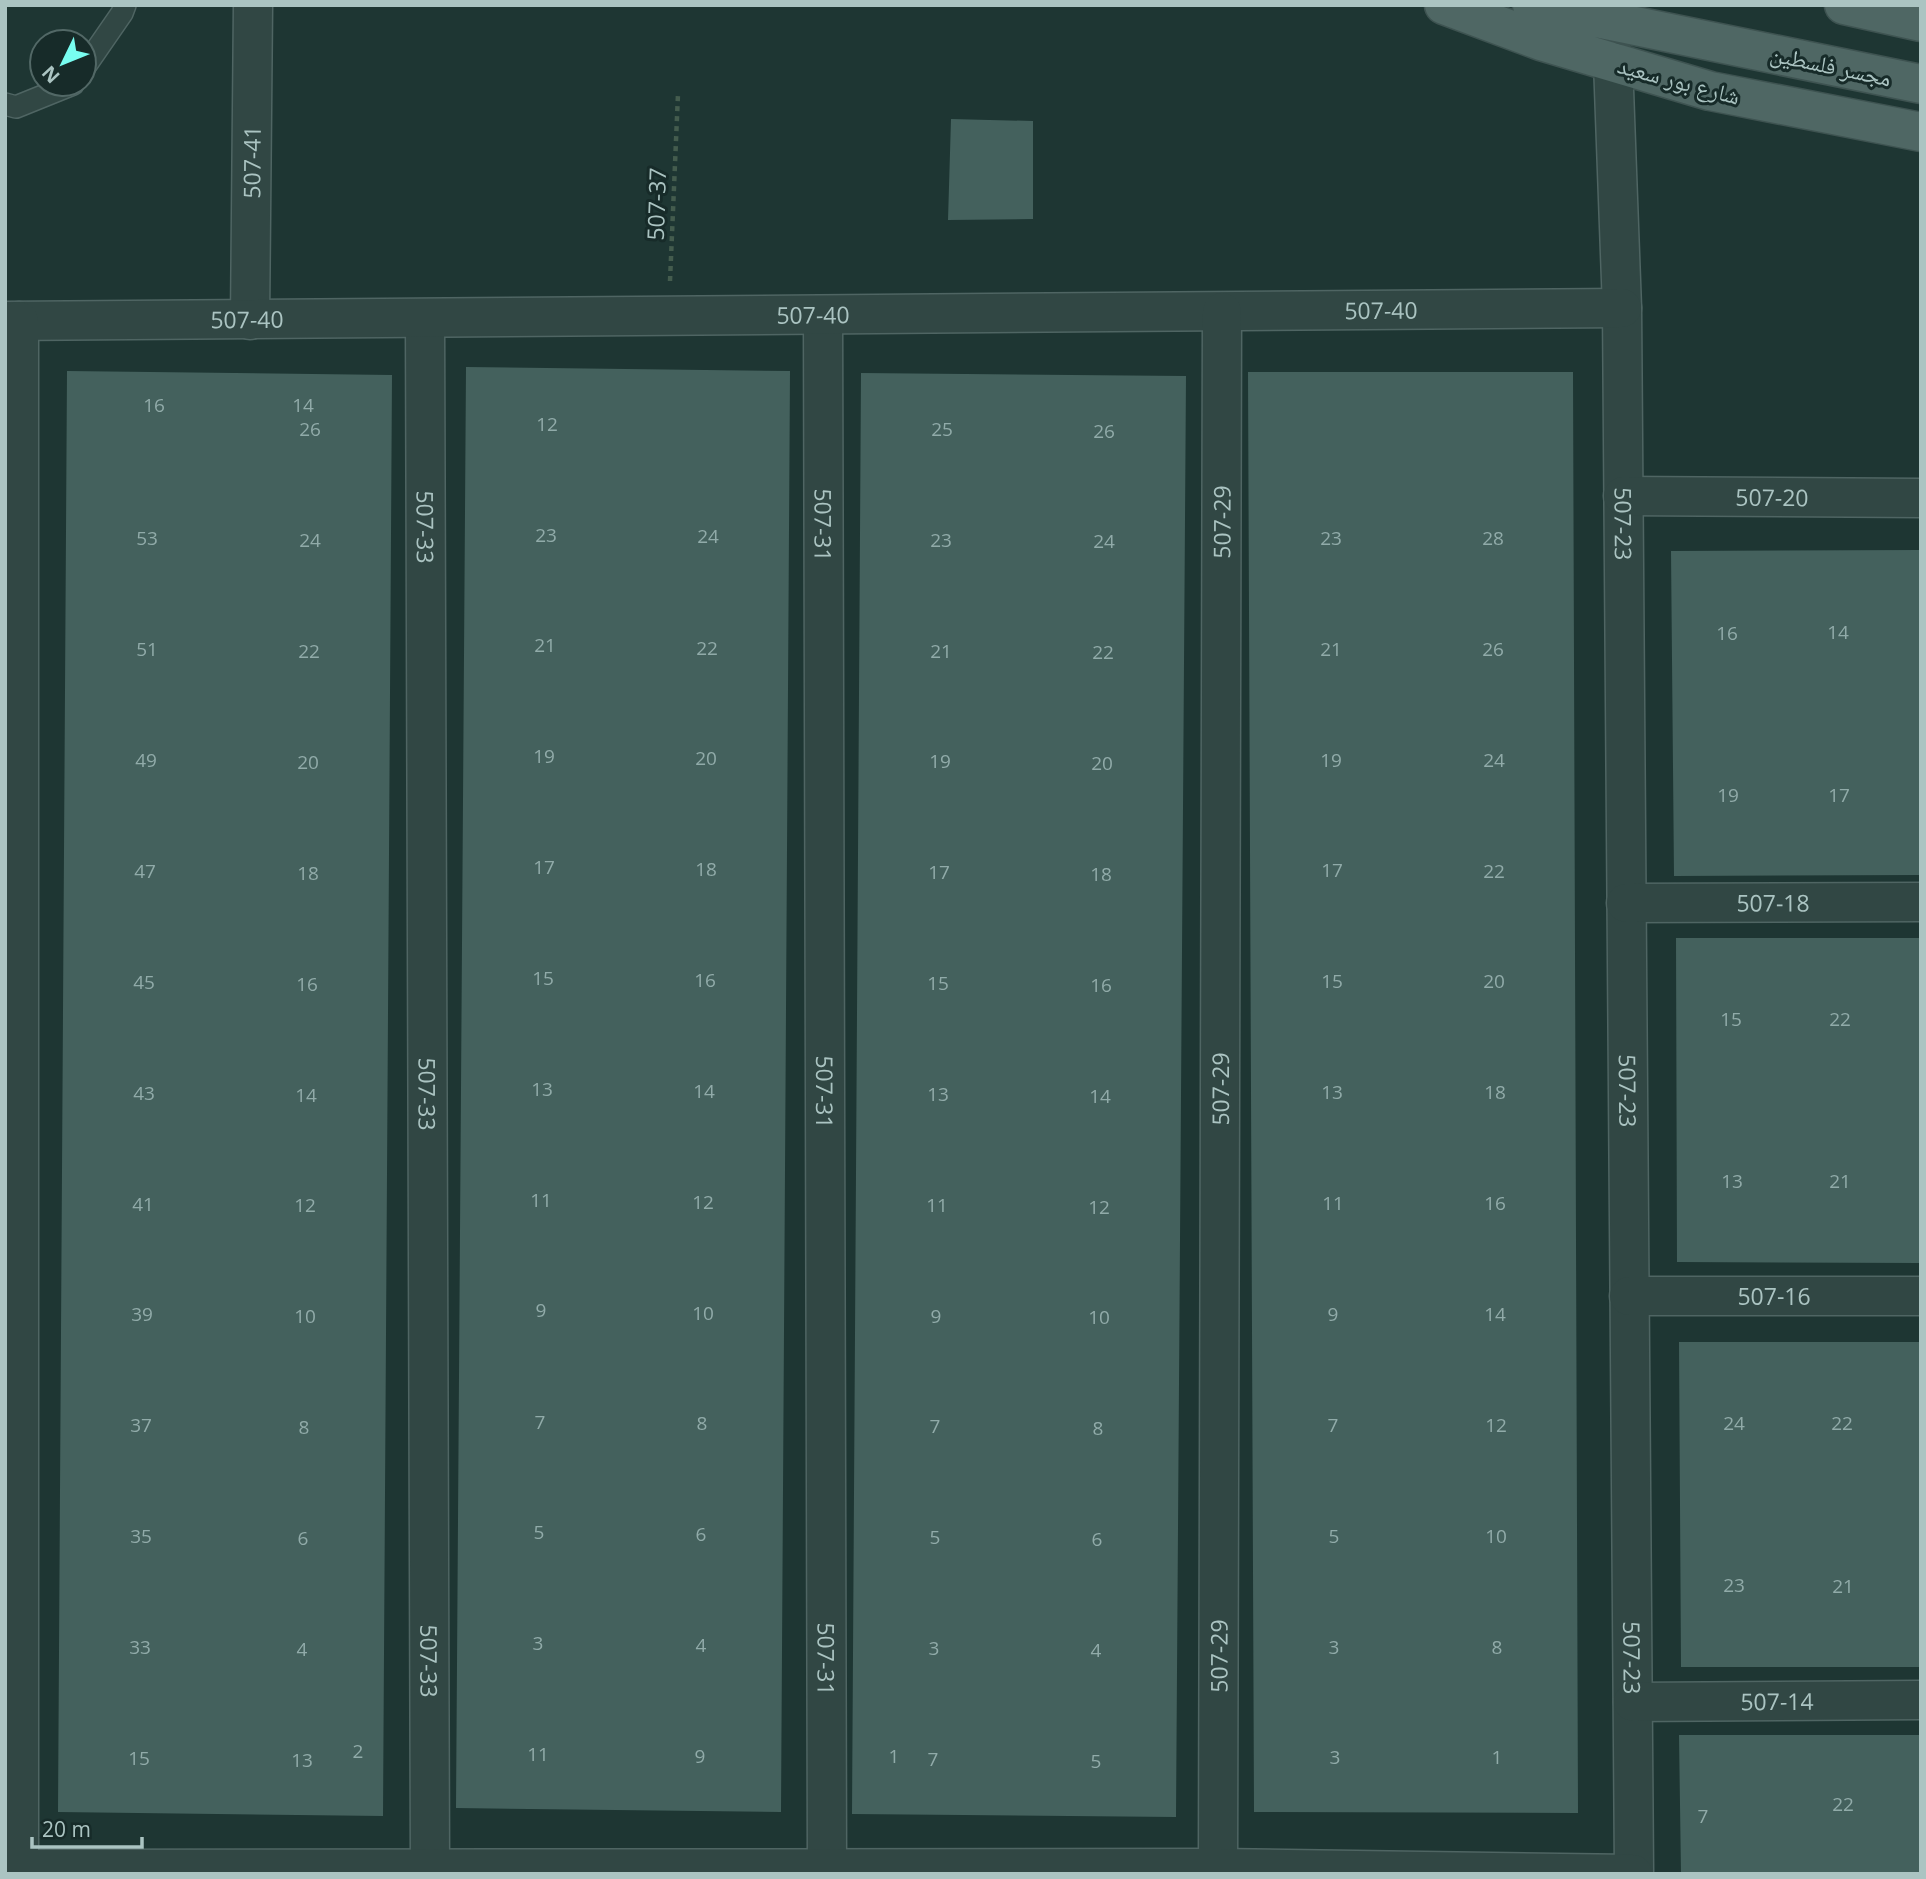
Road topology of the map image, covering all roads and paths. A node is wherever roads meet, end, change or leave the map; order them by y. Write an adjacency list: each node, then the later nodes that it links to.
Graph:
1 (124, 5): 7 (lane)
2 (253, 5): 19 (street, 507-41)
3 (1444, 5): 8 (main road, شارع بور سعيد)
4 (1532, 5): 9 (main road, مجسر فلسطين)
5 (1844, 5): 6 (main road)
6 (1921, 22)
7 (98, 48)
8 (1612, 62): 13 (main road, شارع بور سعيد); 14 (street, 507-23)
9 (1921, 84)
10 (678, 94): 17 (path, 507-37)
11 (38, 98): 12 (lane)
12 (5, 104)
13 (1921, 132)
14 (1622, 308): 15 (street, 507-40); 21 (street, 507-23)
15 (1222, 312): 16 (street, 507-40); 33 (street, 507-29)
16 (823, 315): 17 (street, 507-40); 32 (street, 507-31)
17 (669, 316): 18 (street, 507-40)
18 (425, 318): 19 (street, 507-40); 34 (street, 507-33)
19 (250, 320): 20 (street, 507-40)
20 (12, 321): 23 (street)
21 (1623, 496): 22 (street, 507-20); 25 (street, 507-23)
22 (1921, 498)
23 (12, 733): 26 (street)
24 (1921, 902): 25 (street, 507-18)
25 (1626, 903): 27 (street, 507-23)
26 (12, 1132): 29 (street)
27 (1629, 1296): 28 (street, 507-16); 31 (street, 507-23)
28 (1921, 1296)
29 (12, 1534): 35 (street)
30 (1921, 1700): 31 (street, 507-14)
31 (1633, 1702): 37 (street, 507-23)
32 (827, 1868): 33 (street); 36 (street)
33 (1218, 1868): 37 (street)
34 (430, 1869): 35 (street); 36 (street)
35 (19, 1871)
36 (634, 1871)
37 (1633, 1874)

